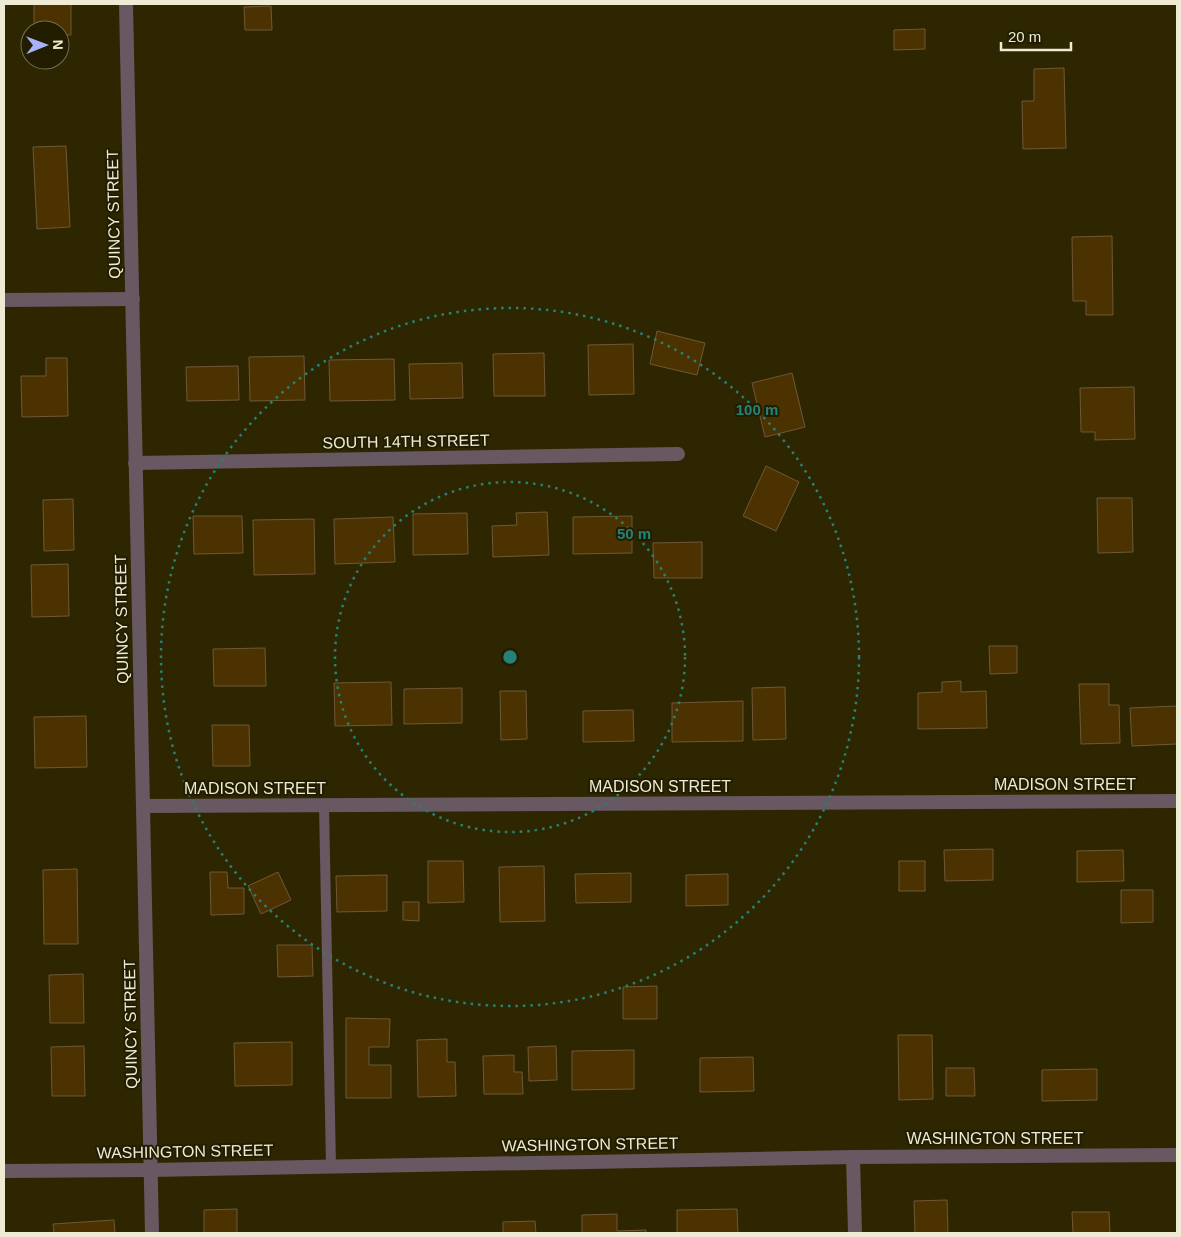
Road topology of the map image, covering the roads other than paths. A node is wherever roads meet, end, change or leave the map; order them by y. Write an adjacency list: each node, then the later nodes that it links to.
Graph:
1 (126, 4): 2 (street, QUINCY STREET)
2 (132, 298): 3 (street); 5 (street, QUINCY STREET)
3 (4, 300)
4 (678, 454): 5 (street, SOUTH 14TH STREET)
5 (135, 463): 8 (street, QUINCY STREET)
6 (1177, 801): 7 (street, MADISON STREET)
7 (324, 805): 8 (street, MADISON STREET); 11 (lane)
8 (143, 806): 12 (street, QUINCY STREET)
9 (1177, 1155): 10 (street, WASHINGTON STREET)
10 (853, 1157): 11 (street, WASHINGTON STREET); 15 (street)
11 (331, 1166): 12 (street, WASHINGTON STREET)
12 (151, 1170): 13 (street, WASHINGTON STREET); 14 (street, QUINCY STREET)
13 (4, 1171)
14 (152, 1233)
15 (855, 1233)

